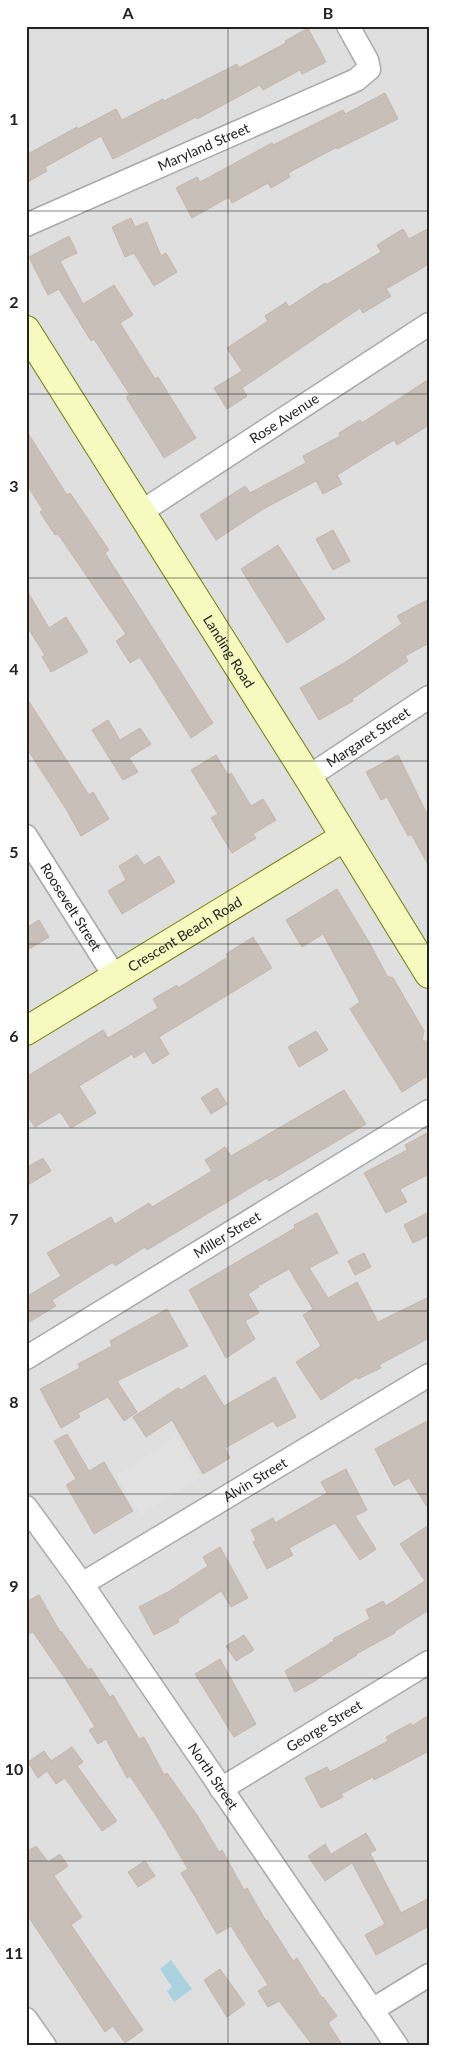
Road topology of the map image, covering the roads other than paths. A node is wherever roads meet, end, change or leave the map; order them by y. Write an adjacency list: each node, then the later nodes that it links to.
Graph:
1 (348, 26): 2 (street, Maryland Street)
2 (26, 225)
3 (429, 324): 5 (street, Rose Avenue)
4 (26, 330): 5 (street, Landing Road)
5 (141, 512): 7 (street, Landing Road)
6 (429, 697): 7 (street, Margaret Street)
7 (308, 777): 9 (street, Landing Road)
8 (26, 836): 11 (street, Roosevelt Street)
9 (344, 838): 10 (street, Landing Road); 11 (street, Crescent Beach Road)
10 (429, 974)
11 (114, 977): 12 (street, Crescent Beach Road)
12 (26, 1031)
13 (429, 1112): 14 (street, Miller Street)
14 (26, 1358)
15 (429, 1375): 17 (street, Alvin Street)
16 (26, 1508): 17 (street, North Street)
17 (82, 1584): 19 (street, North Street)
18 (429, 1662): 19 (street, George Street)
19 (221, 1789): 21 (street, North Street)
20 (429, 1975): 21 (street)
21 (372, 2010): 24 (street, North Street)
22 (26, 2019): 23 (street)
23 (45, 2046)
24 (397, 2046)

